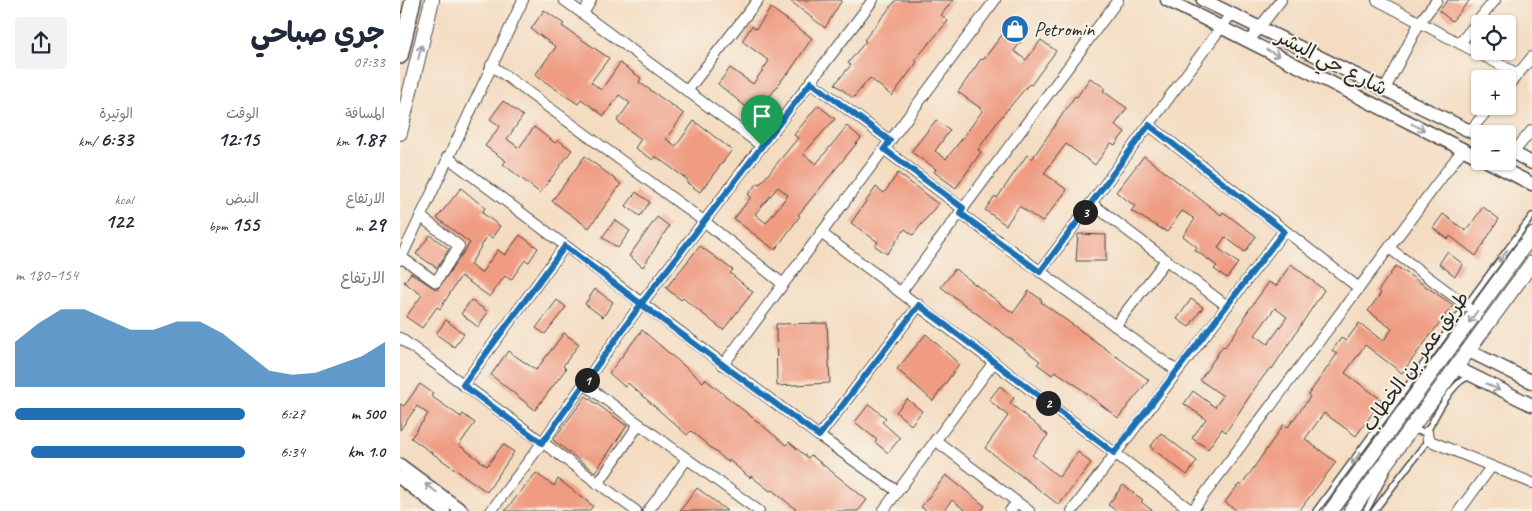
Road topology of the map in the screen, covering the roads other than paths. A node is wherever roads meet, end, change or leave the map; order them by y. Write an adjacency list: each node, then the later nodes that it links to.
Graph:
1 (413, 0): 23 (main road)
2 (432, 0): 34 (main road, one-way to 2)
3 (523, 0): 25 (street)
4 (564, 0): 16 (street)
5 (591, 0): 16 (street)
6 (758, 0): 30 (street)
7 (873, 0): 28 (street)
8 (995, 0): 35 (street)
9 (1118, 0): 46 (street)
10 (1167, 0): 19 (street, شارع حي البشر)
11 (1203, 0): 17 (street)
12 (1281, 0): 20 (street)
13 (1378, 0): 18 (street)
14 (1437, 0): 18 (street)
15 (1494, 0): 22 (street)
16 (583, 14): 30 (street)
17 (1231, 14): 19 (street); 20 (street)
18 (1420, 22): 22 (street); 29 (street)
19 (1222, 28): 21 (street, شارع حي البشر); 31 (street)
20 (1259, 28): 21 (street); 29 (street)
21 (1249, 41): 38 (street, شارع حي البشر, one-way to 38)
22 (1460, 43): 26 (street)
23 (400, 56)
24 (1532, 57): 26 (street)
25 (491, 65): 41 (street); 49 (street)
26 (1518, 74): 27 (street)
27 (1516, 76)
28 (811, 82): 35 (street); 36 (street)
29 (1385, 89): 33 (street)
30 (687, 91): 36 (street)
31 (1149, 125): 45 (street); 50 (street)
32 (1532, 130): 37 (street)
33 (1471, 132)
34 (400, 133)
35 (887, 145): 46 (street); 51 (street)
36 (762, 146): 49 (street)
37 (1516, 146)
38 (1463, 149): 39 (street, شارع حي البشر); 54 (street)
39 (1471, 153)
40 (1516, 155): 42 (street)
41 (447, 157): 47 (street); 53 (street)
42 (1532, 163)
43 (1503, 170): 44 (street)
44 (1530, 185)
45 (1092, 203): 56 (street); 58 (street)
46 (961, 211): 58 (street); 62 (street)
47 (420, 216): 55 (street); 55 (street)
48 (1532, 216): 66 (lane, one-way to 66)
49 (705, 222): 60 (street); 63 (street)
50 (1284, 231): 61 (street); 65 (street)
51 (821, 233): 60 (street); 62 (street)
52 (1532, 235): 108 (main road, طريق عمر بن الخطاب, one-way to 108)
53 (565, 246): 63 (street); 77 (street)
54 (1389, 248): 61 (street); 66 (street)
55 (401, 258)
56 (1166, 260): 65 (street); 67 (street)
57 (1532, 263): 59 (main road, طريق عمر بن الخطاب)
58 (1040, 272): 67 (street)
59 (1526, 278): 69 (main road, طريق عمر بن الخطاب)
60 (783, 284): 71 (street)
61 (1359, 288): 106 (street)
62 (901, 292): 64 (street)
63 (641, 304): 71 (street); 76 (street)
64 (919, 305): 70 (street); 83 (street)
65 (1227, 306): 73 (street)
66 (1467, 306): 107 (lane, one-way to 107)
67 (1115, 326): 73 (street)
68 (400, 338): 77 (street)
69 (1467, 350): 72 (main road, طريق عمر بن الخطاب); 75 (street)
70 (994, 362): 85 (street); 87 (street)
71 (723, 365): 83 (street)
72 (1455, 367): 74 (street); 78 (main road, طريق عمر بن الخطاب)
73 (1177, 371): 87 (street)
74 (1476, 378): 79 (street, one-way to 79); 80 (lane)
75 (1532, 382)
76 (584, 384): 81 (street); 86 (street)
77 (463, 385): 86 (street)
78 (1435, 394): 80 (lane); 82 (main road, طريق عمر بن الخطاب)
79 (1532, 405)
80 (1438, 410): 84 (lane)
81 (639, 424): 88 (street); 93 (street)
82 (1409, 431): 84 (lane); 109 (main road, طريق عمر بن الخطاب); 110 (lane)
83 (819, 436): 94 (street)
84 (1427, 436): 90 (street); 111 (lane)
85 (935, 440): 94 (street); 95 (street)
86 (542, 443): 93 (street); 98 (street)
87 (1114, 453): 105 (street); 106 (street)
88 (688, 459): 100 (street); 101 (street)
89 (400, 465): 97 (street, one-way to 89)
90 (1491, 467): 92 (street); 112 (street)
91 (400, 478): 96 (street)
92 (1532, 483)
93 (598, 484): 99 (street)
94 (897, 491): 102 (street)
95 (1017, 502): 103 (street); 104 (street)
96 (444, 511)
97 (462, 511)
98 (491, 511)
99 (636, 511)
100 (648, 511)
101 (758, 511)
102 (883, 511)
103 (1010, 511)
104 (1029, 511)
105 (1072, 511)
106 (1192, 511)
107 (1316, 511)
108 (1331, 511)
109 (1351, 511)
110 (1366, 511)
111 (1374, 511)
112 (1459, 511)

